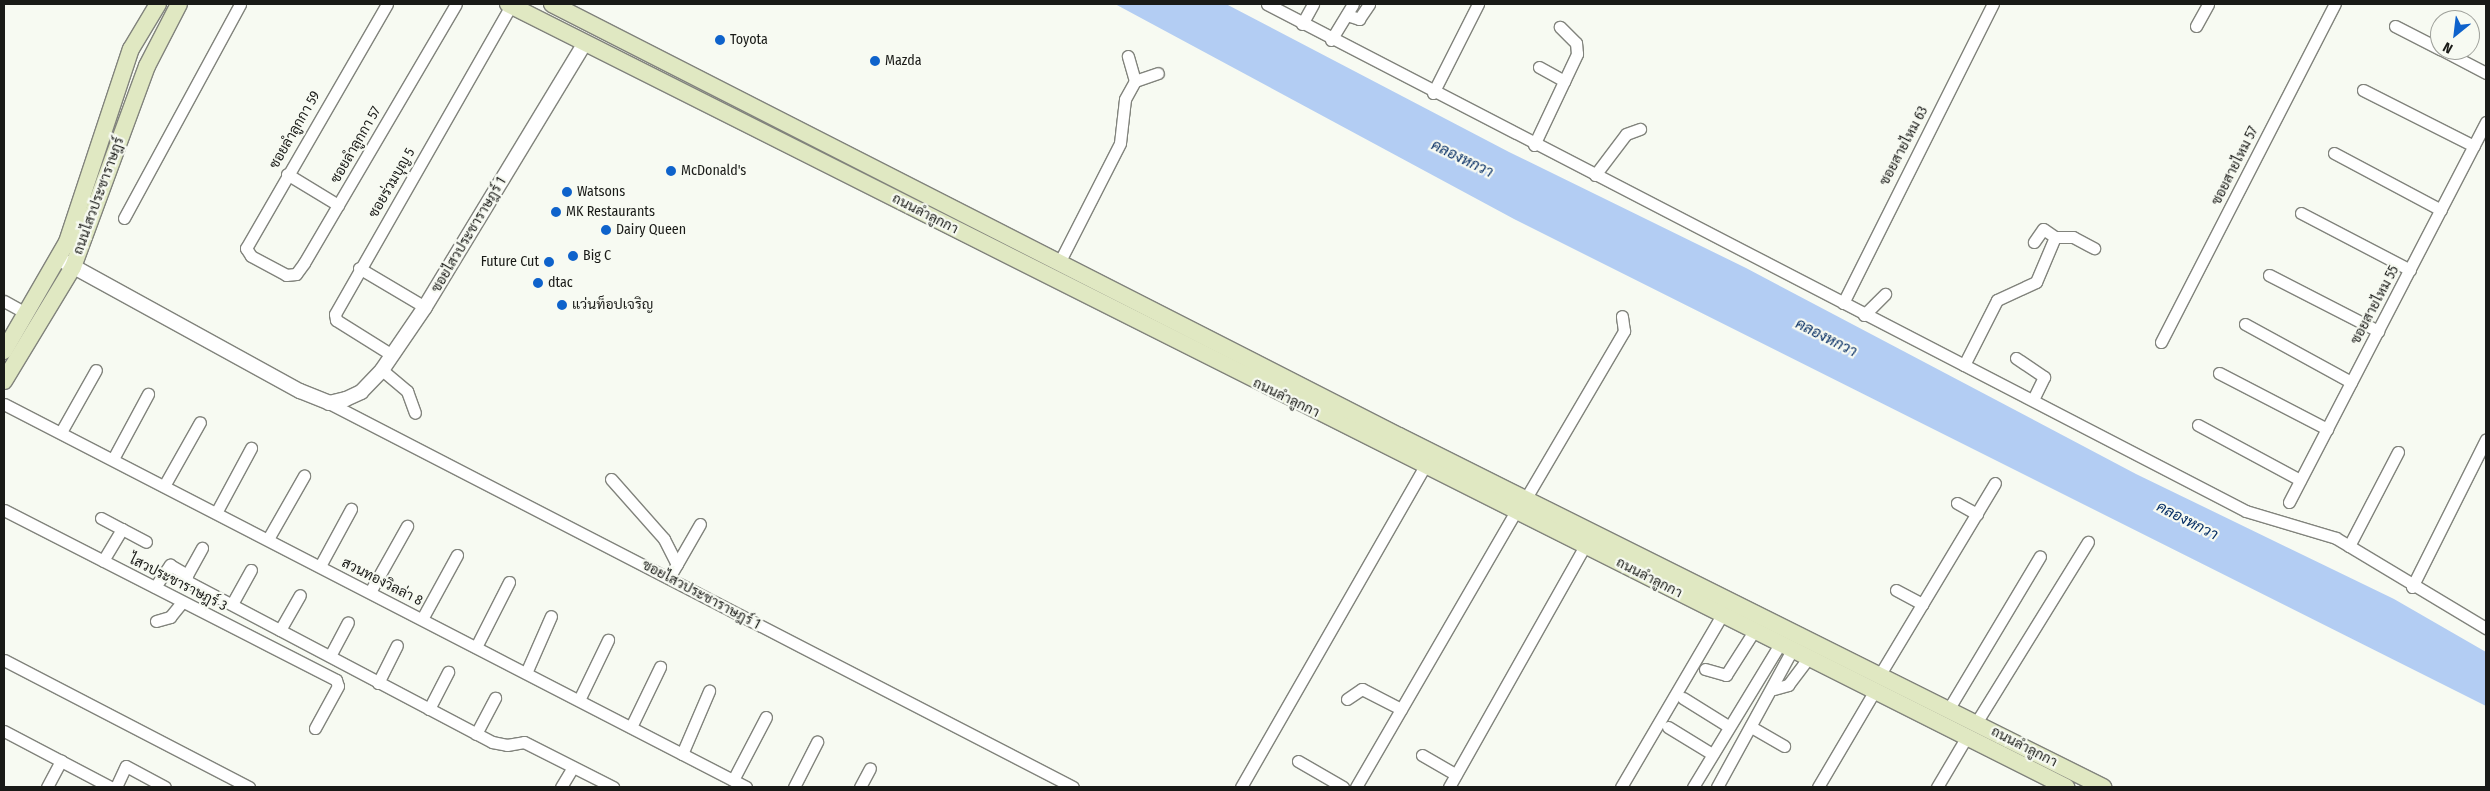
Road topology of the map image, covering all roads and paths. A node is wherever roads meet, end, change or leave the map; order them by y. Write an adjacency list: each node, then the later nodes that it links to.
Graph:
1 (158, 4): 50 (main road, ถนนไสวประชาราษฎร์)
2 (179, 4): 50 (main road, ถนนไสวประชาราษฎร์)
3 (240, 4): 44 (street)
4 (387, 4): 39 (street, ซอยลำลูกกา 59)
5 (456, 4): 41 (street, ซอยลำลูกกา 57)
6 (509, 4): 23 (main road, ถนนลำลูกกา); 51 (street, ซอยร่วมบุญ 5)
7 (552, 4): 48 (main road, ถนนลำลูกกา)
8 (1267, 4): 16 (street)
9 (1313, 4): 18 (street)
10 (1353, 4): 17 (street)
11 (1369, 4): 17 (street)
12 (1478, 4): 33 (street)
13 (1993, 4): 57 (street, ซอยสายไหม 63)
14 (2208, 4): 19 (street)
15 (2335, 4): 64 (street, ซอยสายไหม 57)
16 (1285, 8): 18 (street)
17 (1347, 15): 22 (street)
18 (1302, 24): 22 (street)
19 (2196, 26)
20 (2395, 26): 24 (street)
21 (1560, 27): 30 (street)
22 (1331, 40): 33 (street)
23 (585, 43): 58 (street, ซอยไสวประชาราษฎร์ 1); 87 (main road, ถนนลำลูกกา)
24 (2430, 44)
25 (1128, 56): 31 (street)
26 (2461, 60): 29 (street)
27 (1539, 68): 30 (street)
28 (1158, 73): 31 (street)
29 (2486, 73)
30 (1564, 80): 36 (street)
31 (1135, 81): 48 (street)
32 (2363, 90): 37 (street)
33 (1433, 93): 36 (street)
34 (2486, 122): 37 (street, ซอยสายไหม 55)
35 (1640, 129): 40 (street)
36 (1534, 145): 40 (street)
37 (2474, 146): 42 (street, ซอยสายไหม 55)
38 (2334, 153): 42 (street)
39 (287, 174): 41 (street); 49 (street, ซอยลำลูกกา 59)
40 (1595, 175): 57 (street)
41 (338, 205): 49 (street, ซอยลำลูกกา 57)
42 (2441, 210): 52 (street, ซอยสายไหม 55)
43 (2301, 213): 52 (street)
44 (124, 218)
45 (2055, 238): 46 (street); 47 (street); 68 (street)
46 (2034, 242)
47 (2094, 248)
48 (1060, 261): 93 (main road, ถนนลำลูกกา)
49 (268, 265)
50 (64, 267): 56 (main road, ถนนไสวประชาราษฎร์); 76 (street, ซอยไสวประชาราษฎร์ 1)
51 (360, 268): 58 (street); 66 (street, ซอยร่วมบุญ 5)
52 (2410, 270): 63 (street, ซอยสายไหม 55)
53 (2269, 274): 63 (street)
54 (1885, 294): 60 (street)
55 (4, 301): 59 (street)
56 (42, 302): 59 (main road, ถนนไสวประชาราษฎร์); 72 (main road, ถนนไสวประชาราษฎร์)
57 (1843, 303): 60 (street)
58 (425, 307): 66 (street, ซอยไสวประชาราษฎร์ 1)
59 (26, 313): 65 (main road, ถนนไสวประชาราษฎร์)
60 (1864, 315): 68 (street)
61 (1622, 316): 93 (street)
62 (2244, 324): 73 (street)
63 (2378, 331): 73 (street, ซอยสายไหม 55)
64 (2161, 342)
65 (4, 351)
66 (392, 355): 70 (street, ซอยไสวประชาราษฎร์ 1)
67 (2016, 358): 75 (street)
68 (1964, 365): 75 (street)
69 (96, 370): 82 (street)
70 (382, 370): 76 (street, ซอยไสวประชาราษฎร์ 1); 78 (street)
71 (2219, 373): 81 (street)
72 (4, 381)
73 (2351, 382): 81 (street, ซอยสายไหม 55)
74 (148, 394): 86 (street)
75 (2034, 400): 109 (street)
76 (329, 402): 118 (street, ซอยไสวประชาราษฎร์ 1)
77 (4, 404): 82 (street, สวนทองวิลล่า 8)
78 (415, 413)
79 (200, 422): 92 (street)
80 (2198, 425): 90 (street)
81 (2327, 429): 90 (street, ซอยสายไหม 55)
82 (61, 432): 86 (street, สวนทองวิลล่า 8)
83 (2486, 439): 121 (street)
84 (251, 448): 99 (street)
85 (2398, 452): 109 (street)
86 (113, 459): 92 (street, สวนทองวิลล่า 8)
87 (1425, 466): 98 (main road, ถนนลำลูกกา); 191 (street)
88 (304, 476): 105 (street)
89 (611, 479): 114 (street)
90 (2300, 480): 94 (street, ซอยสายไหม 55)
91 (1996, 483): 100 (street)
92 (164, 486): 99 (street, สวนทองวิลล่า 8)
93 (1526, 498): 147 (main road, ถนนลำลูกกา)
94 (2289, 502)
95 (1957, 503): 100 (street)
96 (352, 509): 115 (street)
97 (4, 510): 113 (street, ไสวประชาราษฎร์ 3)
98 (1516, 511): 108 (main road, ถนนลำลูกกา); 157 (street)
99 (216, 512): 105 (street, สวนทองวิลล่า 8)
100 (1977, 514): 127 (street)
101 (101, 518): 104 (street)
102 (700, 524): 114 (street)
103 (407, 526): 123 (street)
104 (122, 529): 106 (street); 113 (street)
105 (268, 539): 115 (street, สวนทองวิลล่า 8)
106 (146, 542)
107 (2088, 542): 160 (street)
108 (1585, 546): 128 (main road, ถนนลำลูกกา); 178 (street)
109 (2349, 546): 121 (street)
110 (202, 548): 117 (street)
111 (457, 555): 130 (street)
112 (2040, 556): 158 (street)
113 (103, 561): 120 (street, ไสวประชาราษฎร์ 3)
114 (678, 564): 118 (street)
115 (320, 566): 123 (street, สวนทองวิลล่า 8)
116 (251, 570): 126 (street)
117 (187, 575): 120 (street); 126 (street)
118 (669, 578): 190 (street, ซอยไสวประชาราษฎร์ 1)
119 (509, 582): 138 (street)
120 (155, 587): 125 (street, ไสวประชาราษฎร์ 3)
121 (2412, 587): 133 (street)
122 (1896, 590): 127 (street)
123 (370, 592): 130 (street, สวนทองวิลล่า 8)
124 (300, 595): 134 (street)
125 (182, 602): 131 (street); 163 (street, ไสวประชาราษฎร์ 3)
126 (232, 604): 134 (street)
127 (1922, 604): 147 (street)
128 (1722, 615): 135 (main road, ถนนลำลูกกา); 195 (street)
129 (552, 616): 146 (street)
130 (422, 619): 138 (street, สวนทองวิลล่า 8)
131 (156, 621)
132 (348, 622): 140 (street)
133 (2486, 628)
134 (280, 630): 140 (street)
135 (1754, 630): 139 (main road, ถนนลำลูกกา); 144 (street)
136 (608, 640): 155 (street)
137 (397, 645): 148 (street)
138 (476, 647): 146 (street, สวนทองวิลล่า 8)
139 (1786, 647): 141 (main road, ถนนลำลูกกา); 149 (street); 161 (street)
140 (330, 656): 148 (street)
141 (1808, 658): 149 (street); 151 (main road, ถนนลำลูกกา)
142 (4, 660): 184 (street)
143 (660, 667): 162 (street)
144 (1705, 669)
145 (448, 672): 156 (street)
146 (526, 673): 155 (street, สวนทองวิลล่า 8)
147 (1879, 676): 158 (main road, ถนนลำลูกกา)
148 (378, 683): 156 (street)
149 (1774, 689): 165 (street)
150 (709, 691): 171 (street)
151 (1874, 692): 168 (main road, ถนนลำลูกกา); 198 (street)
152 (495, 698): 167 (street)
153 (1683, 698): 161 (street)
154 (1347, 699): 157 (street)
155 (579, 700): 162 (street, สวนทองวิลล่า 8)
156 (429, 709): 167 (street)
157 (1401, 709): 193 (street)
158 (1948, 710): 160 (main road, ถนนลำลูกกา)
159 (766, 717): 179 (street)
160 (1976, 724): 201 (main road, ถนนลำลูกกา)
161 (1728, 726): 172 (street)
162 (631, 727): 171 (street, สวนทองวิลล่า 8)
163 (315, 728)
164 (1668, 728): 172 (street)
165 (1753, 728): 170 (street); 197 (street)
166 (5, 734): 175 (street)
167 (476, 734): 176 (street)
168 (1966, 738): 199 (street); 200 (main road, ถนนลำลูกกา)
169 (817, 742): 188 (street)
170 (1784, 746)
171 (682, 754): 179 (street, สวนทองวิลล่า 8)
172 (1712, 754): 196 (street)
173 (1422, 755): 178 (street)
174 (1298, 760): 192 (street)
175 (61, 761): 180 (street); 181 (street)
176 (573, 767): 185 (street); 186 (street)
177 (870, 768): 189 (street)
178 (1456, 775): 194 (street)
179 (733, 780): 187 (street, สวนทองวิลล่า 8)
180 (47, 787)
181 (110, 787)
182 (116, 787): 183 (street)
183 (166, 787)
184 (249, 787)
185 (561, 787)
186 (613, 787)
187 (746, 787)
188 (794, 787)
189 (860, 787)
190 (1073, 787)
191 (1241, 787)
192 (1343, 787)
193 (1356, 787)
194 (1449, 787)
195 (1621, 787)
196 (1692, 787)
197 (1717, 787)
198 (1818, 787)
199 (1937, 787)
200 (2066, 787)
201 (2103, 787)

